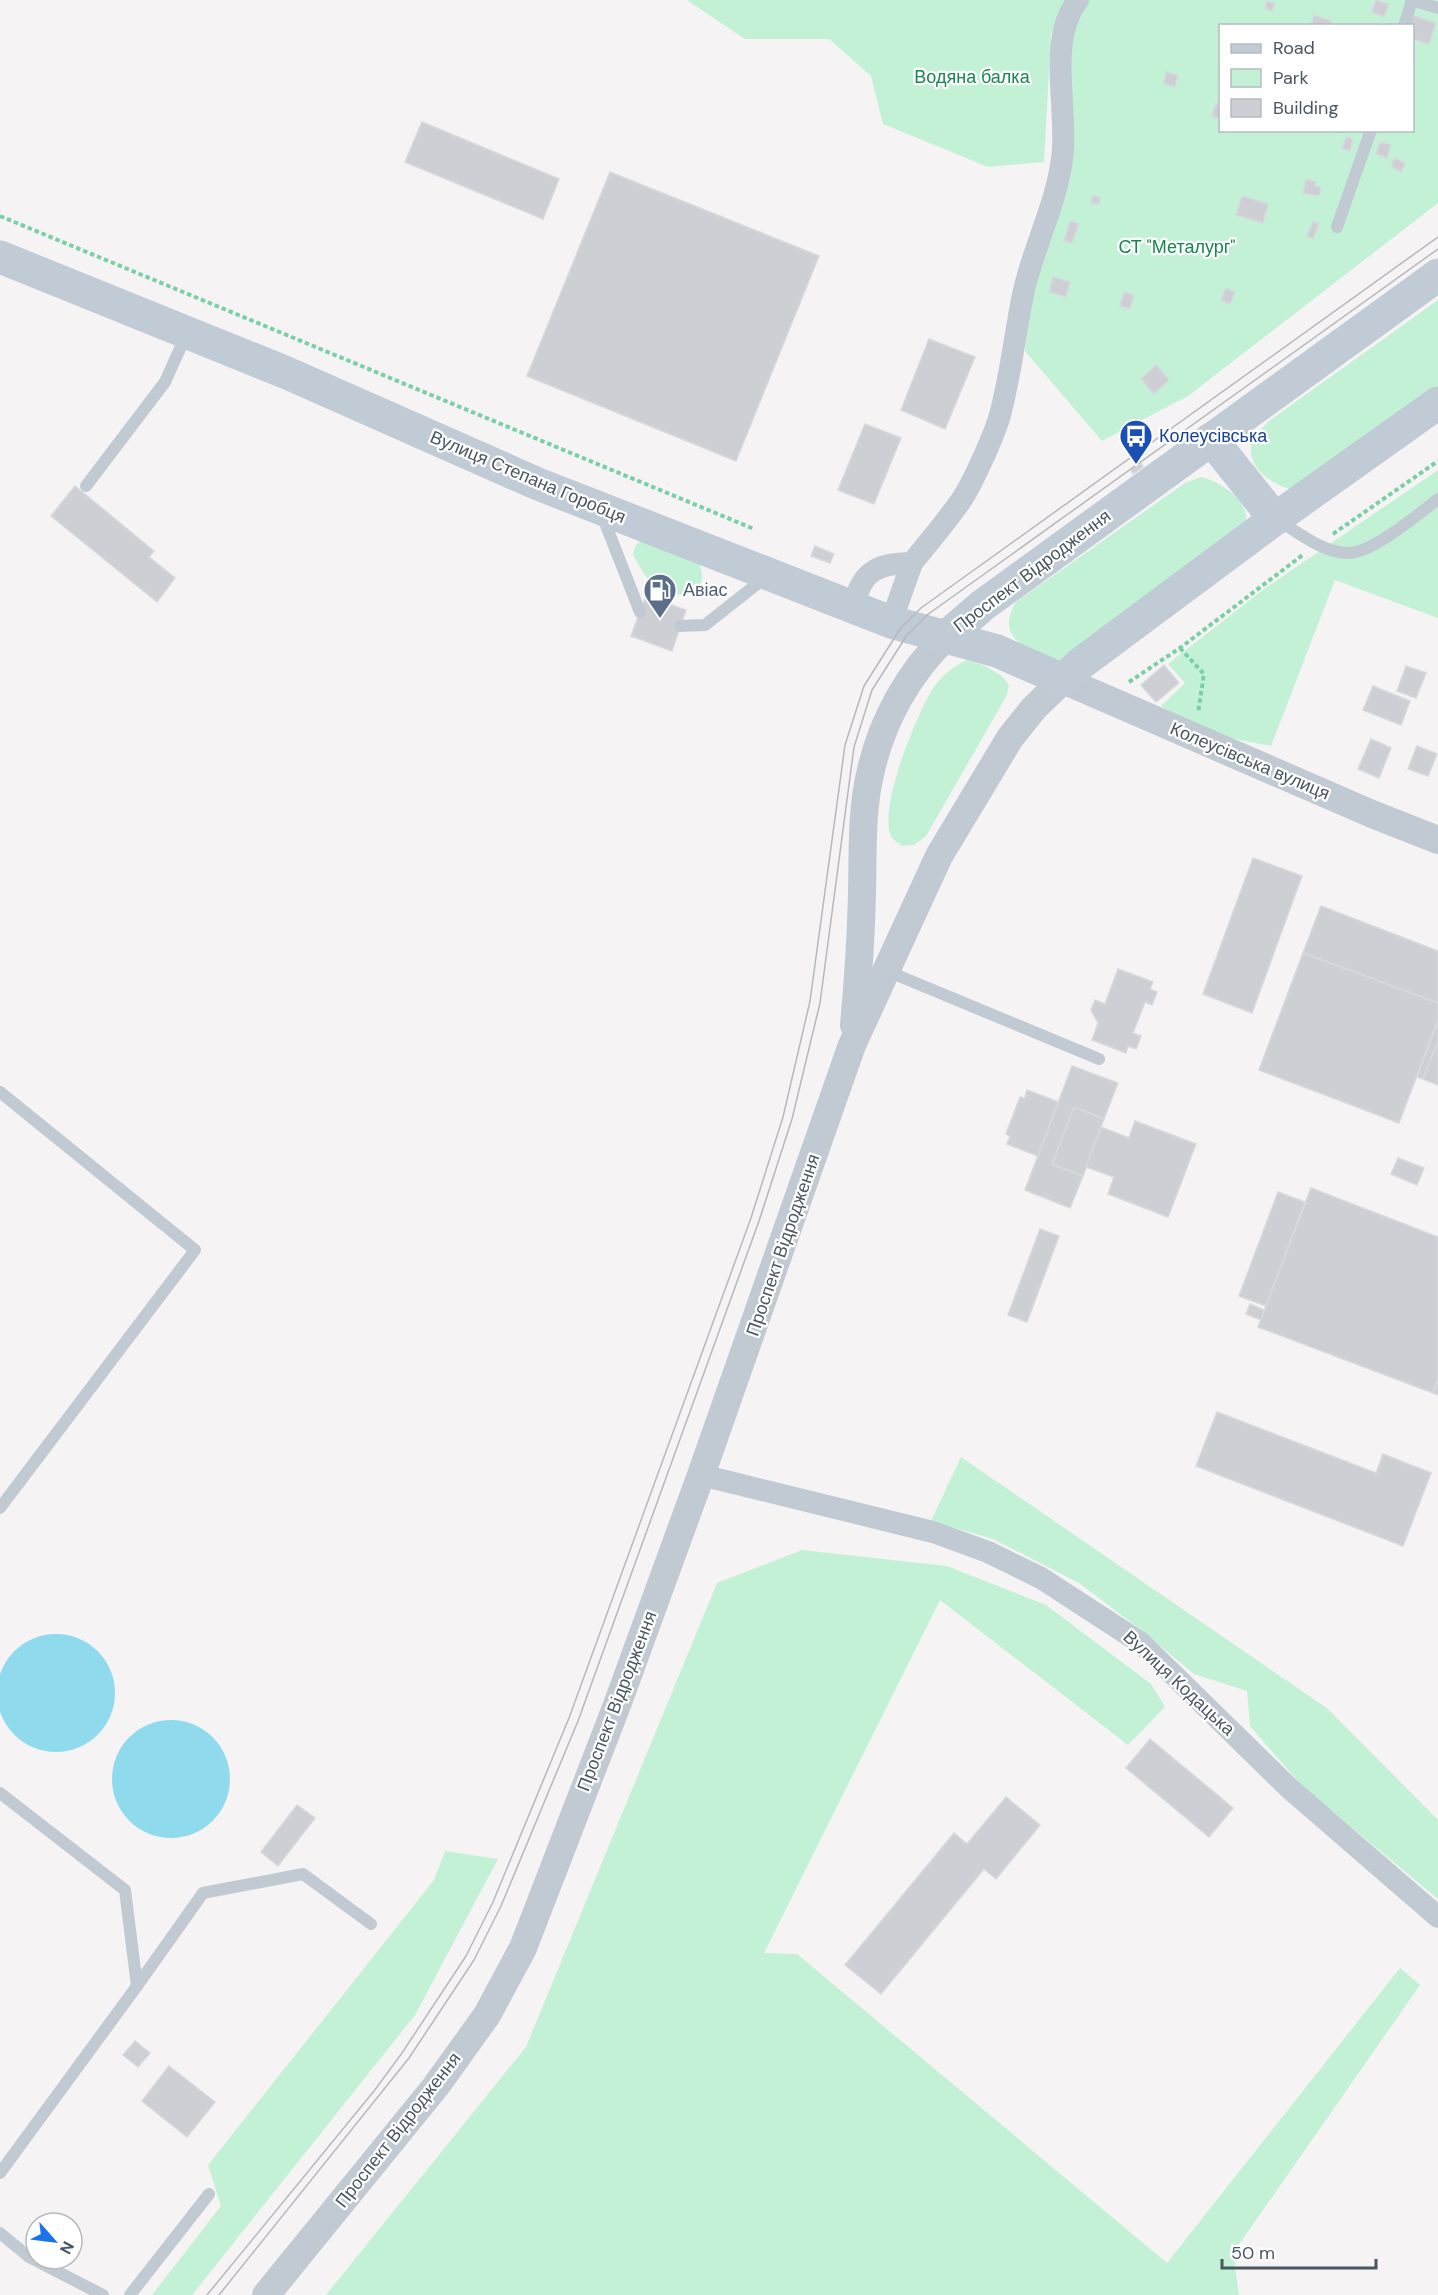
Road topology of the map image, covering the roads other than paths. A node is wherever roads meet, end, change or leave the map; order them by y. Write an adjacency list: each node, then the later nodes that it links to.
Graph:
1 (1078, 0): 16 (street)
2 (1412, 0): 3 (lane); 4 (lane)
3 (1438, 8)
4 (1405, 24)
5 (1370, 132): 6 (lane)
6 (1337, 226)
7 (0, 256): 9 (main road, Вулиця Степана Горобця)
8 (1438, 275): 11 (main road, Проспект Відродження)
9 (187, 333): 12 (lane); 14 (main road, Вулиця Степана Горобця)
10 (1438, 403): 15 (main road, Проспект Відродження)
11 (1211, 439): 15 (main road); 22 (main road, Проспект Відродження)
12 (86, 486)
13 (1438, 499): 15 (lane)
14 (600, 508): 17 (main road, Вулиця Степана Горобця); 19 (lane)
15 (1275, 519): 23 (main road, Проспект Відродження)
16 (912, 563): 18 (street); 20 (street)
17 (769, 574): 18 (main road, Вулиця Степана Горобця); 21 (lane)
18 (854, 607): 20 (main road, Вулиця Степана Горобця)
19 (640, 612)
20 (891, 621): 22 (main road, Вулиця Степана Горобця)
21 (680, 626)
22 (946, 637): 23 (main road, Вулиця Степана Горобця); 26 (street, Проспект Відродження)
23 (1063, 680): 24 (street, Колеусівська вулиця); 25 (street, Проспект Відродження)
24 (1438, 840)
25 (887, 970): 26 (street, Проспект Відродження); 27 (lane)
26 (852, 1045): 29 (street, Проспект Відродження)
27 (1099, 1059)
28 (0, 1092): 30 (lane)
29 (701, 1474): 32 (street, Вулиця Кодацька); 40 (street, Проспект Відродження)
30 (0, 1509)
31 (0, 1793): 34 (lane)
32 (1438, 1917)
33 (371, 1924): 34 (lane)
34 (136, 1986): 35 (lane)
35 (0, 2173)
36 (209, 2194): 39 (lane)
37 (0, 2233): 38 (lane)
38 (104, 2295)
39 (130, 2295)
40 (266, 2295)

